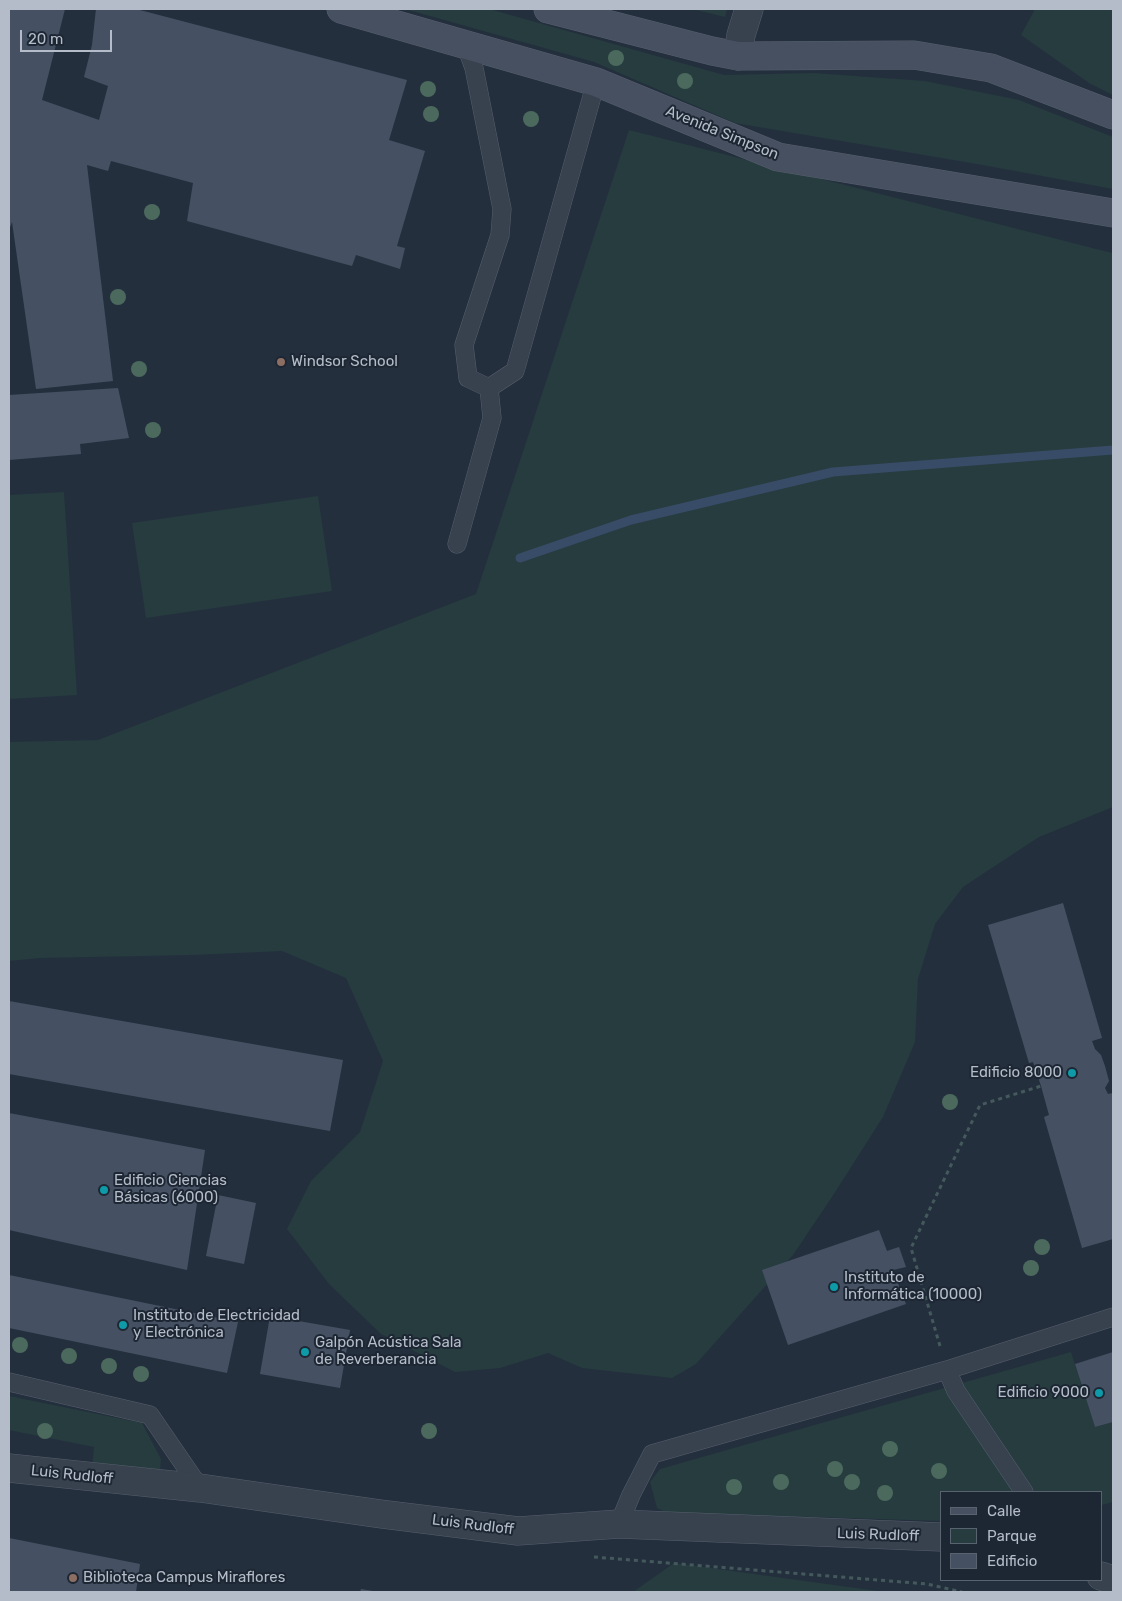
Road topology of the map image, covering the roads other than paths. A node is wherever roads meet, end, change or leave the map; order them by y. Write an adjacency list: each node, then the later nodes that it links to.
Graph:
1 (341, 9): 4 (main road, Avenida Simpson)
2 (548, 9): 5 (main road)
3 (749, 9): 5 (street)
4 (465, 43): 6 (main road, Avenida Simpson); 9 (lane)
5 (738, 56): 7 (main road)
6 (596, 82): 8 (main road, Avenida Simpson); 9 (lane)
7 (1113, 115)
8 (1113, 213)
9 (489, 388): 10 (lane)
10 (457, 544)
11 (1113, 1317): 12 (lane)
12 (947, 1370): 16 (lane); 17 (lane)
13 (9, 1382): 15 (lane)
14 (9, 1468): 15 (street, Luis Rudloff)
15 (200, 1488): 17 (street, Luis Rudloff)
16 (1023, 1491)
17 (619, 1524): 18 (street, Luis Rudloff)
18 (940, 1537)

